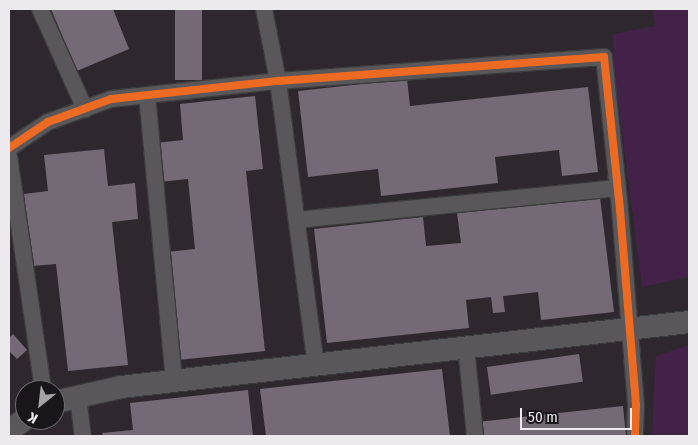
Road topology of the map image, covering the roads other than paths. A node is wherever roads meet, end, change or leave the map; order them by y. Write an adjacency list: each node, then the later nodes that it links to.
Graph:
1 (40, 9): 5 (street)
2 (264, 9): 3 (street)
3 (278, 81): 4 (street); 8 (street); 9 (street)
4 (147, 95): 5 (street); 15 (street)
5 (85, 109): 6 (street)
6 (9, 148)
7 (9, 156): 14 (street)
8 (617, 188): 9 (street); 11 (street)
9 (297, 220): 13 (street)
10 (689, 322): 11 (street)
11 (629, 328): 12 (street); 20 (street)
12 (466, 347): 13 (street); 19 (street)
13 (316, 364): 15 (street)
14 (42, 380)
15 (174, 381): 16 (street)
16 (78, 397): 17 (street); 18 (street)
17 (65, 400)
18 (83, 436)
19 (475, 436)
20 (635, 436)

